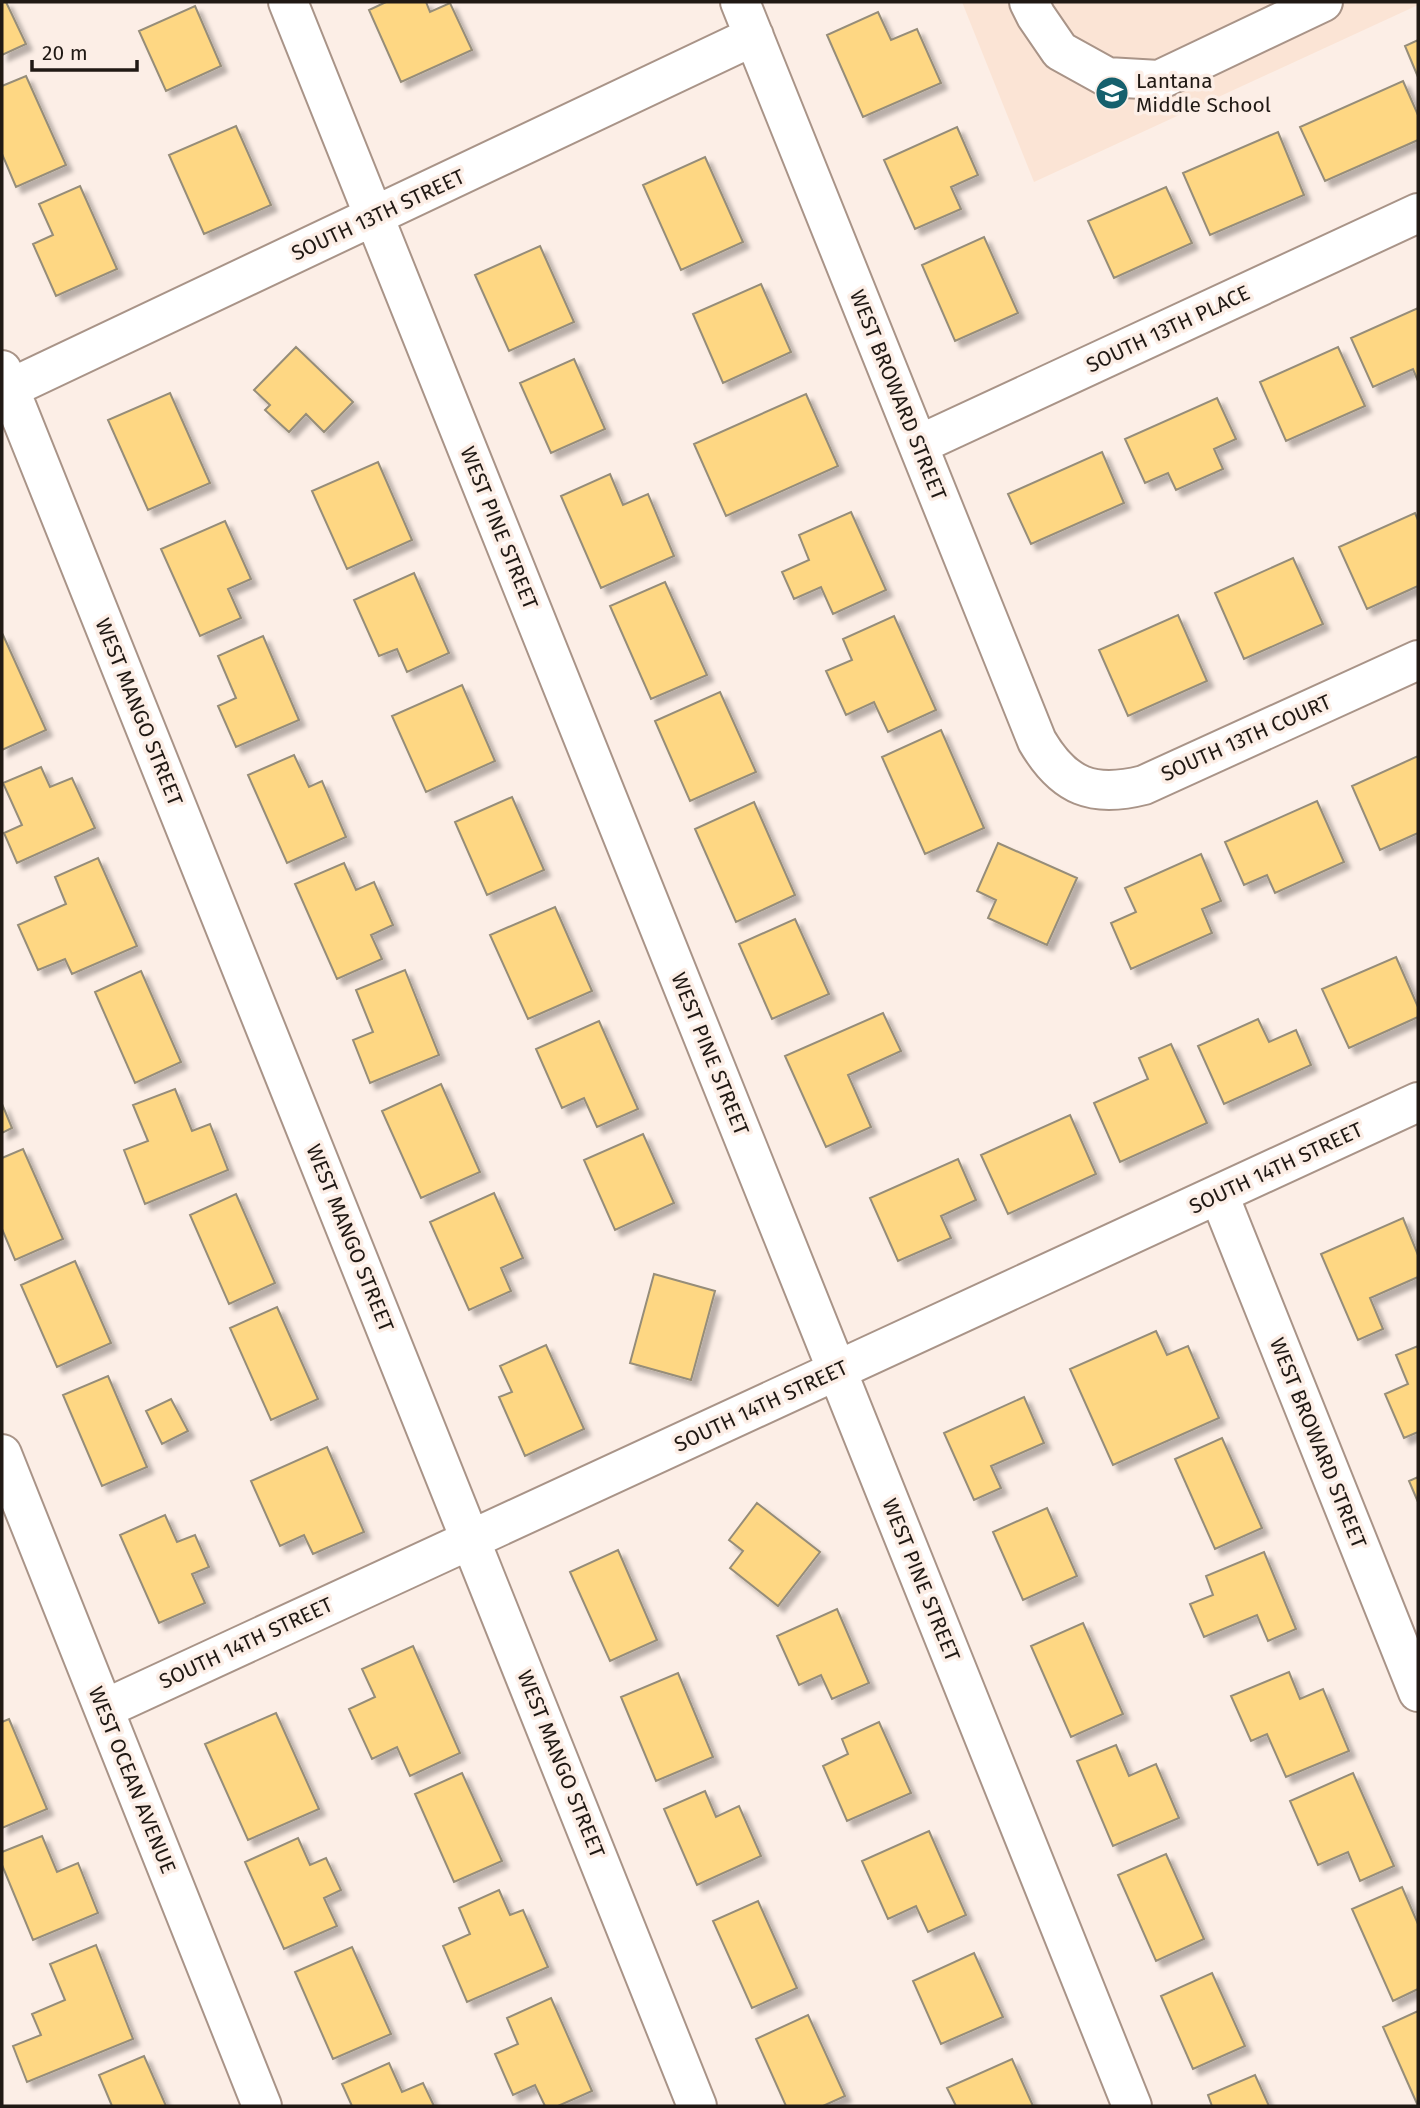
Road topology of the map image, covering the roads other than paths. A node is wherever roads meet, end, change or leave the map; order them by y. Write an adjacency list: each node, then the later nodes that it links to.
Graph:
1 (288, 2): 7 (street, WEST PINE STREET)
2 (740, 2): 5 (street, WEST BROWARD STREET)
3 (1030, 2): 4 (street)
4 (1322, 2)
5 (754, 36): 7 (street, SOUTH 13TH STREET); 9 (street, WEST BROWARD STREET)
6 (1418, 213): 9 (street, SOUTH 13TH PLACE)
7 (374, 217): 8 (street, SOUTH 13TH STREET); 14 (street, WEST PINE STREET)
8 (4, 384): 16 (street, WEST MANGO STREET)
9 (918, 445): 11 (street, WEST BROWARD STREET)
10 (1418, 660): 11 (street, SOUTH 13TH COURT)
11 (1070, 780)
12 (1418, 1102): 13 (street, SOUTH 14TH STREET)
13 (1219, 1195): 14 (street, SOUTH 14TH STREET); 17 (street, WEST BROWARD STREET)
14 (837, 1371): 16 (street, SOUTH 14TH STREET); 21 (street, WEST PINE STREET)
15 (2, 1454): 18 (street, WEST OCEAN AVENUE)
16 (471, 1540): 18 (street, SOUTH 14TH STREET); 20 (street, WEST MANGO STREET)
17 (1418, 1692)
18 (104, 1709): 19 (street, WEST OCEAN AVENUE)
19 (262, 2106)
20 (697, 2106)
21 (1132, 2106)

